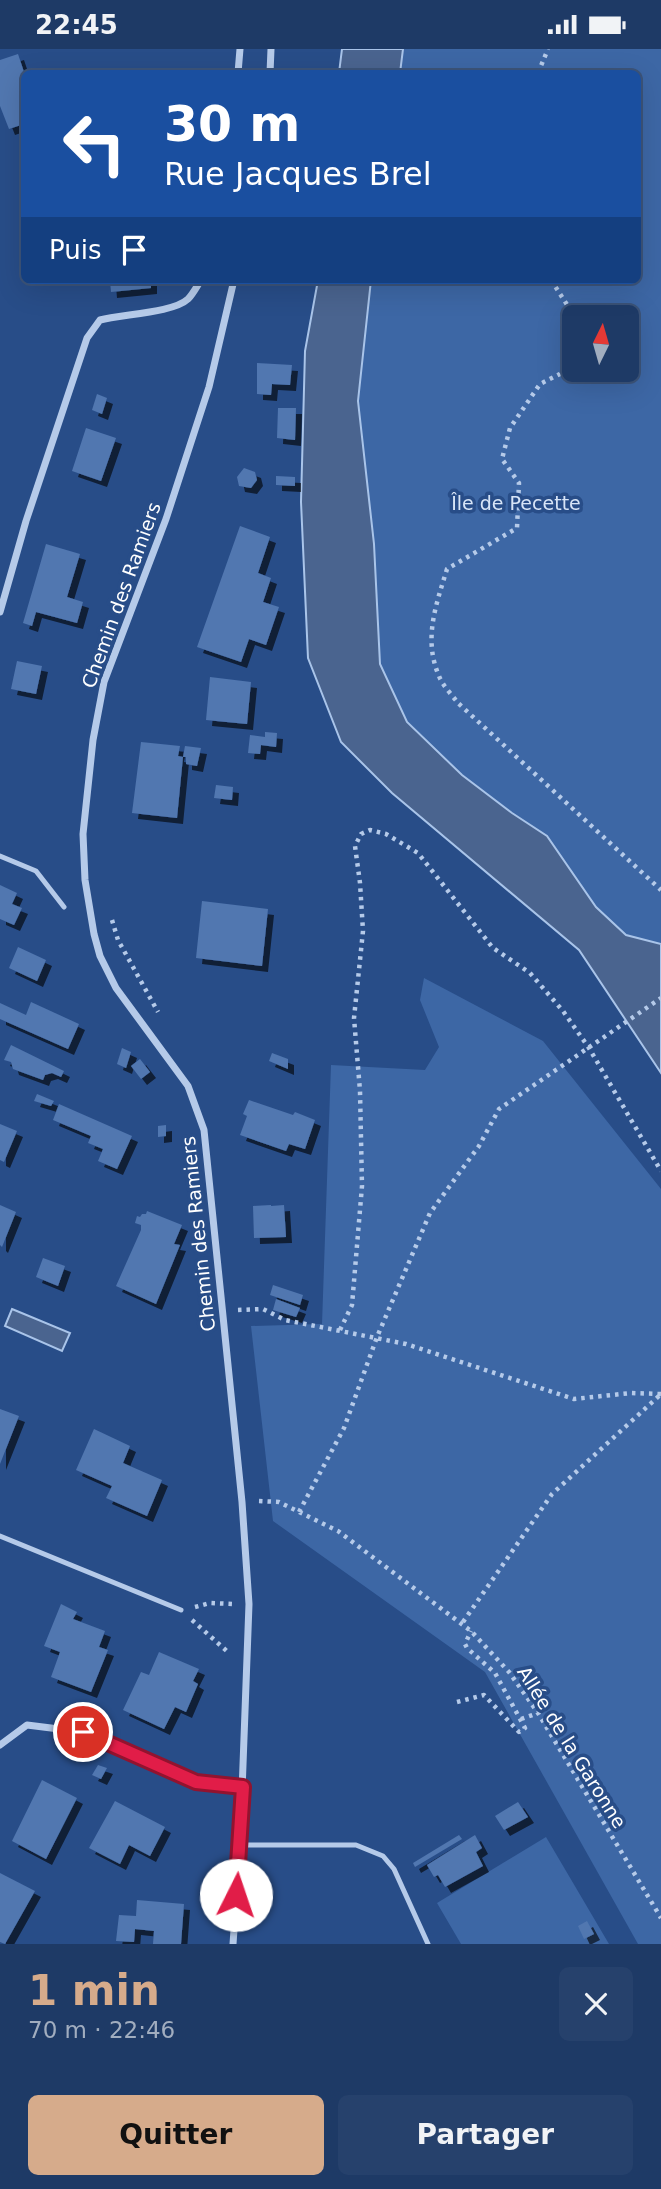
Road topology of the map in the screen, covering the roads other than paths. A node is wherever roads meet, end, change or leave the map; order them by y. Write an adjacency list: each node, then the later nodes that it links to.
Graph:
1 (240, 49): 3 (street)
2 (271, 49): 4 (street)
3 (238, 70)
4 (270, 70)
5 (198, 284): 7 (street)
6 (233, 284): 13 (street, Chemin des Ramiers)
7 (0, 612)
8 (0, 856): 9 (lane)
9 (64, 907)
10 (0, 1536): 11 (lane)
11 (181, 1610)
12 (0, 1745): 13 (street)
13 (243, 1787): 14 (street, Chemin des Ramiers)
14 (240, 1845): 15 (street, Chemin des Ramiers); 16 (lane)
15 (233, 1944)
16 (428, 1944)

